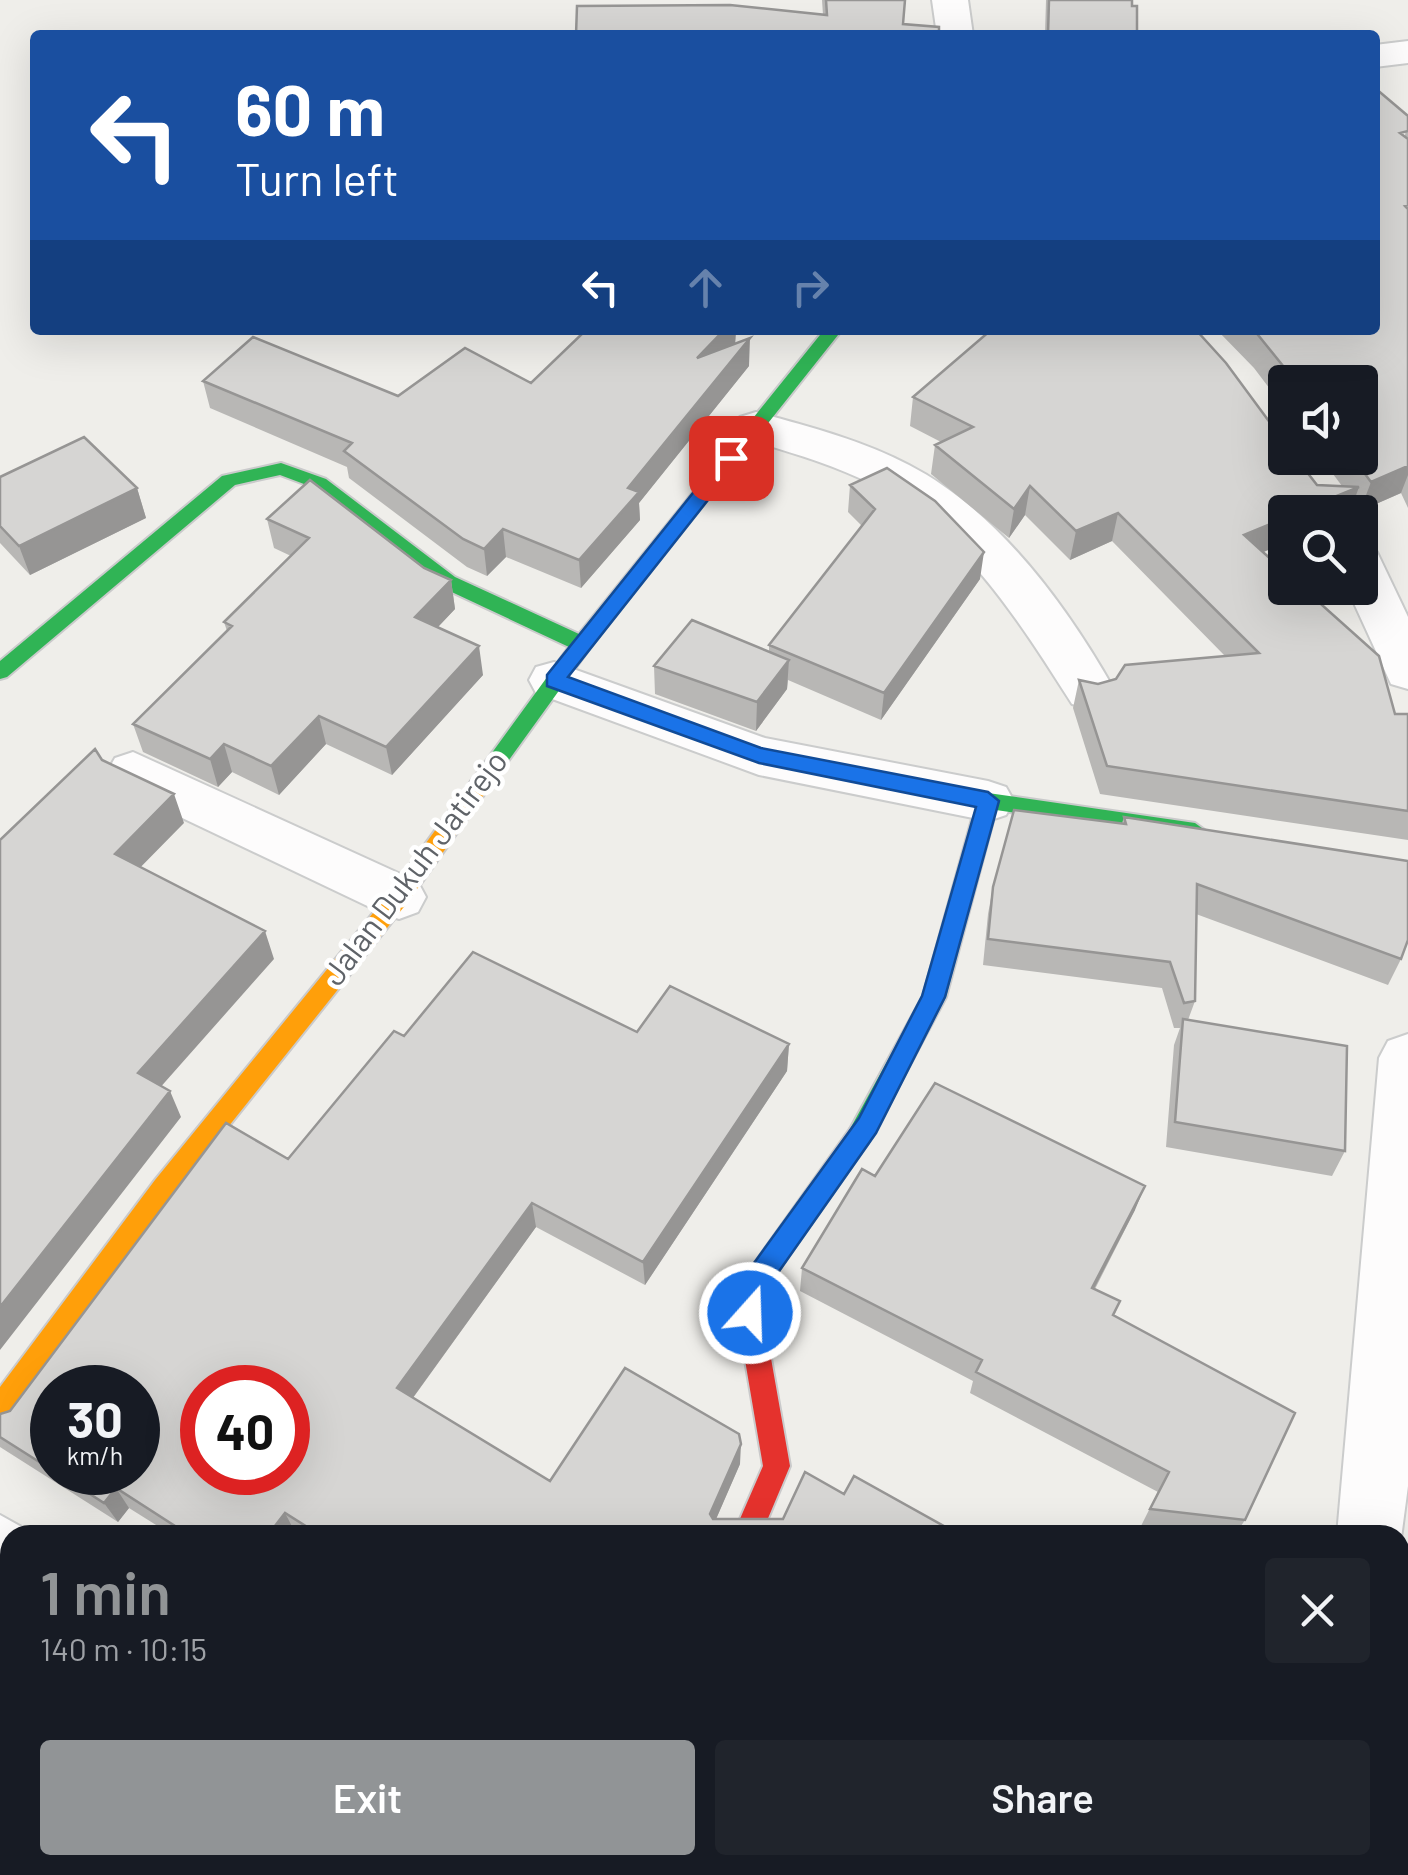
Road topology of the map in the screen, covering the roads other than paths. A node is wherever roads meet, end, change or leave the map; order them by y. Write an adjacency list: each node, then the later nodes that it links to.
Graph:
1 (950, 0): 2 (street)
2 (954, 30)
3 (1408, 52): 4 (street)
4 (1380, 55)
5 (829, 335): 6 (street, Jalan Dukuh Jatirejo)
6 (756, 427): 8 (street, Jalan Dukuh Jatirejo); 11 (street)
7 (1378, 604): 9 (street)
8 (568, 662): 10 (street); 13 (street); 15 (street, Jalan Dukuh Jatirejo)
9 (1408, 671)
10 (0, 672)
11 (1090, 691)
12 (133, 772): 15 (street)
13 (988, 801): 14 (street); 18 (street)
14 (1211, 834)
15 (399, 896): 17 (street, Jalan Dukuh Jatirejo)
16 (1408, 1058): 19 (street)
17 (0, 1408)
18 (751, 1525)
19 (1372, 1525)

